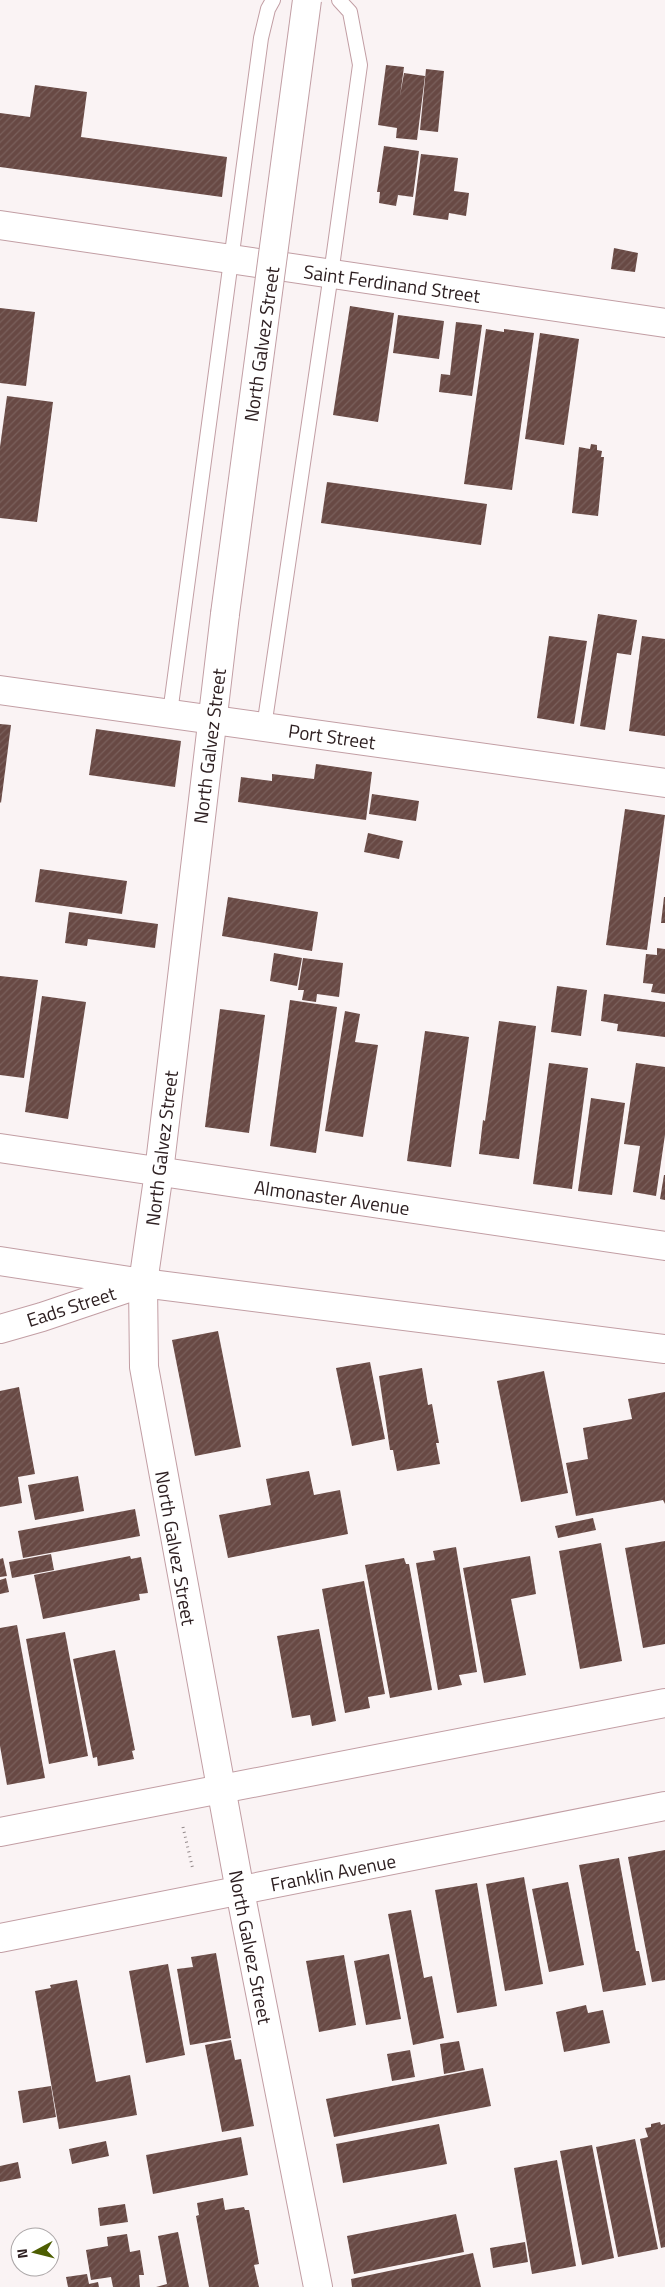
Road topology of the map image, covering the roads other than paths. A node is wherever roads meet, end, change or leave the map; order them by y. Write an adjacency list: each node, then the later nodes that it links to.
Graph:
1 (272, 0): 5 (lane)
2 (307, 0): 10 (street, North Galvez Street, bridge)
3 (339, 0): 6 (lane)
4 (0, 225): 5 (street, Saint Ferdinand Street)
5 (230, 259): 6 (street, Saint Ferdinand Street); 9 (lane)
6 (331, 274): 7 (street, Saint Ferdinand Street); 11 (lane)
7 (665, 323)
8 (0, 690): 9 (street, Port Street)
9 (170, 713): 10 (street, Port Street)
10 (212, 719): 11 (street, Port Street); 14 (street, North Galvez Street)
11 (264, 727): 12 (street, Port Street)
12 (665, 783)
13 (0, 1148): 14 (street, Almonaster Avenue)
14 (159, 1172): 15 (street, Almonaster Avenue); 17 (street, North Galvez Street)
15 (665, 1246)
16 (0, 1261): 17 (street)
17 (143, 1283): 18 (street, Eads Street); 19 (street); 21 (street, North Galvez Street)
18 (0, 1329)
19 (665, 1349)
20 (665, 1703): 21 (street)
21 (221, 1789): 23 (street); 24 (street, North Galvez Street)
22 (665, 1806): 24 (street, Franklin Avenue)
23 (0, 1832)
24 (240, 1891): 25 (street, Franklin Avenue); 26 (street, North Galvez Street)
25 (0, 1938)
26 (318, 2287)

